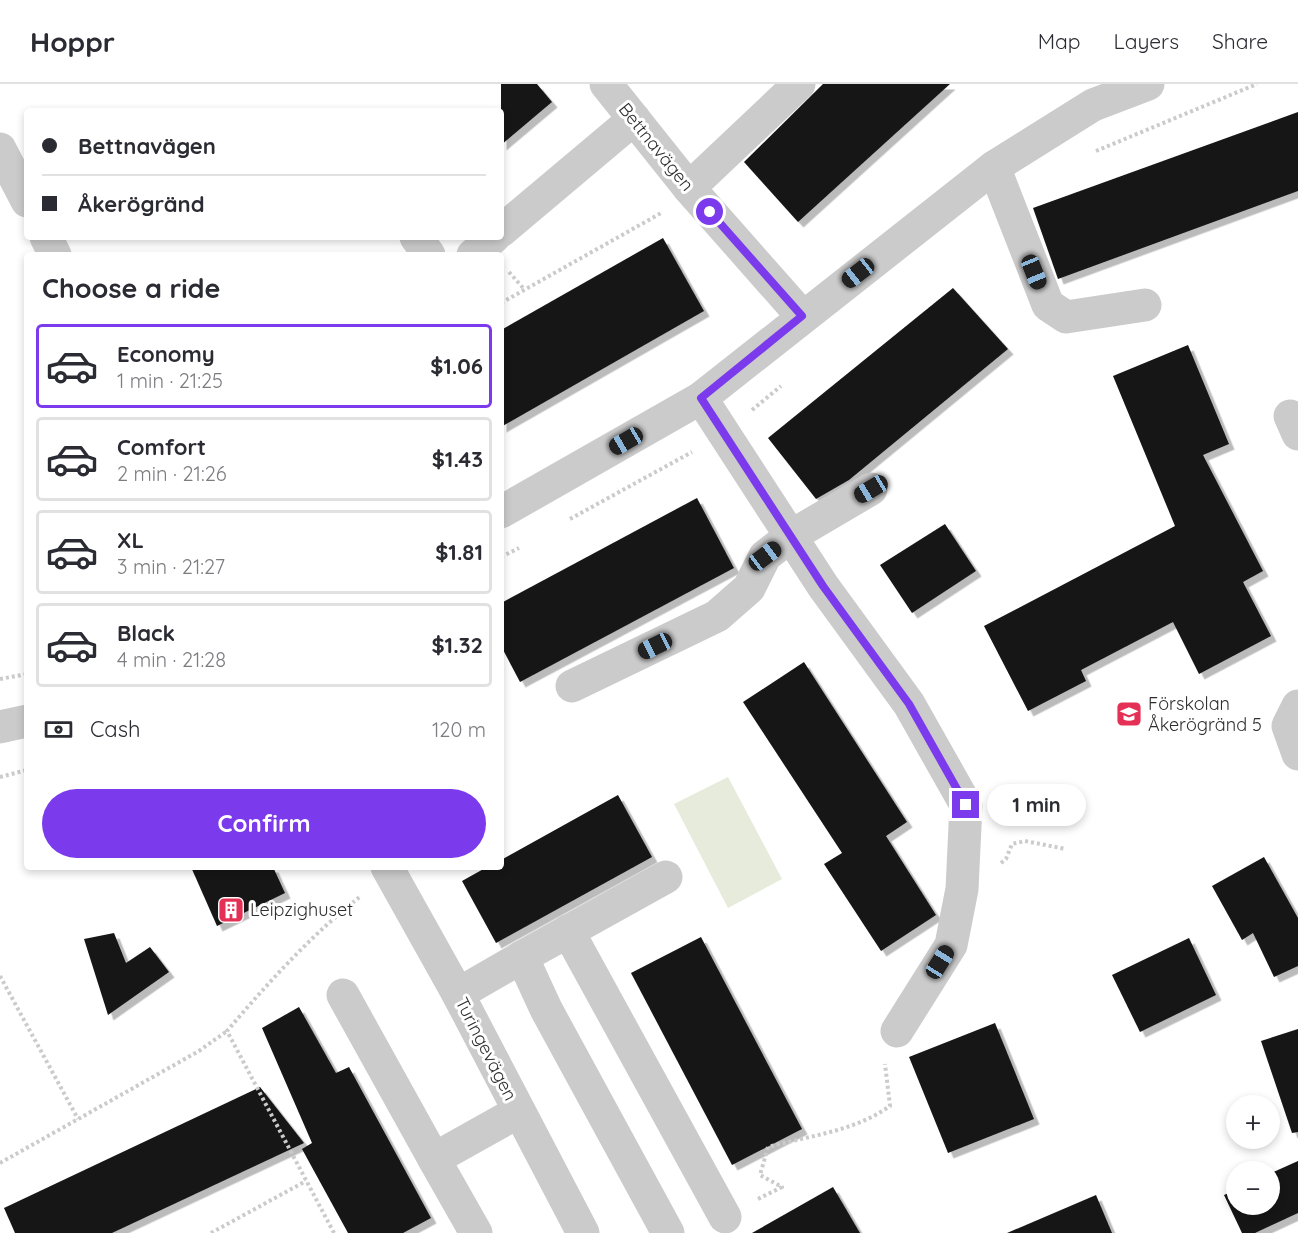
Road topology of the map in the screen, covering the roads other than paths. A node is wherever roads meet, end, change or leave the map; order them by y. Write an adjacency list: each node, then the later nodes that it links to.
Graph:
1 (606, 84): 4 (street, Bettnavägen)
2 (799, 84): 7 (street)
3 (1148, 84): 6 (street)
4 (634, 118): 7 (street, Bettnavägen); 11 (street)
5 (0, 149): 8 (street)
6 (994, 166): 14 (street); 15 (street)
7 (692, 192): 15 (street, Bettnavägen)
8 (24, 196)
9 (24, 203): 10 (street)
10 (0, 209)
11 (504, 228)
12 (490, 240): 13 (street)
13 (476, 252)
14 (1145, 305)
15 (802, 316): 16 (street)
16 (701, 398): 18 (street); 19 (street)
17 (871, 489): 19 (street)
18 (504, 511)
19 (791, 536): 20 (street); 31 (street)
20 (572, 686)
21 (1298, 706): 24 (street)
22 (24, 722): 23 (street)
23 (0, 727)
24 (1298, 754)
25 (388, 870): 29 (street, Turingevägen)
26 (666, 877): 27 (street)
27 (568, 931): 28 (street); 34 (street)
28 (522, 957): 29 (street); 37 (street)
29 (458, 994): 32 (street, Turingevägen)
30 (343, 995): 33 (street)
31 (897, 1031)
32 (518, 1112): 33 (street); 36 (street, Turingevägen)
33 (434, 1159): 35 (street)
34 (725, 1216)
35 (476, 1233)
36 (583, 1233)
37 (669, 1233)

